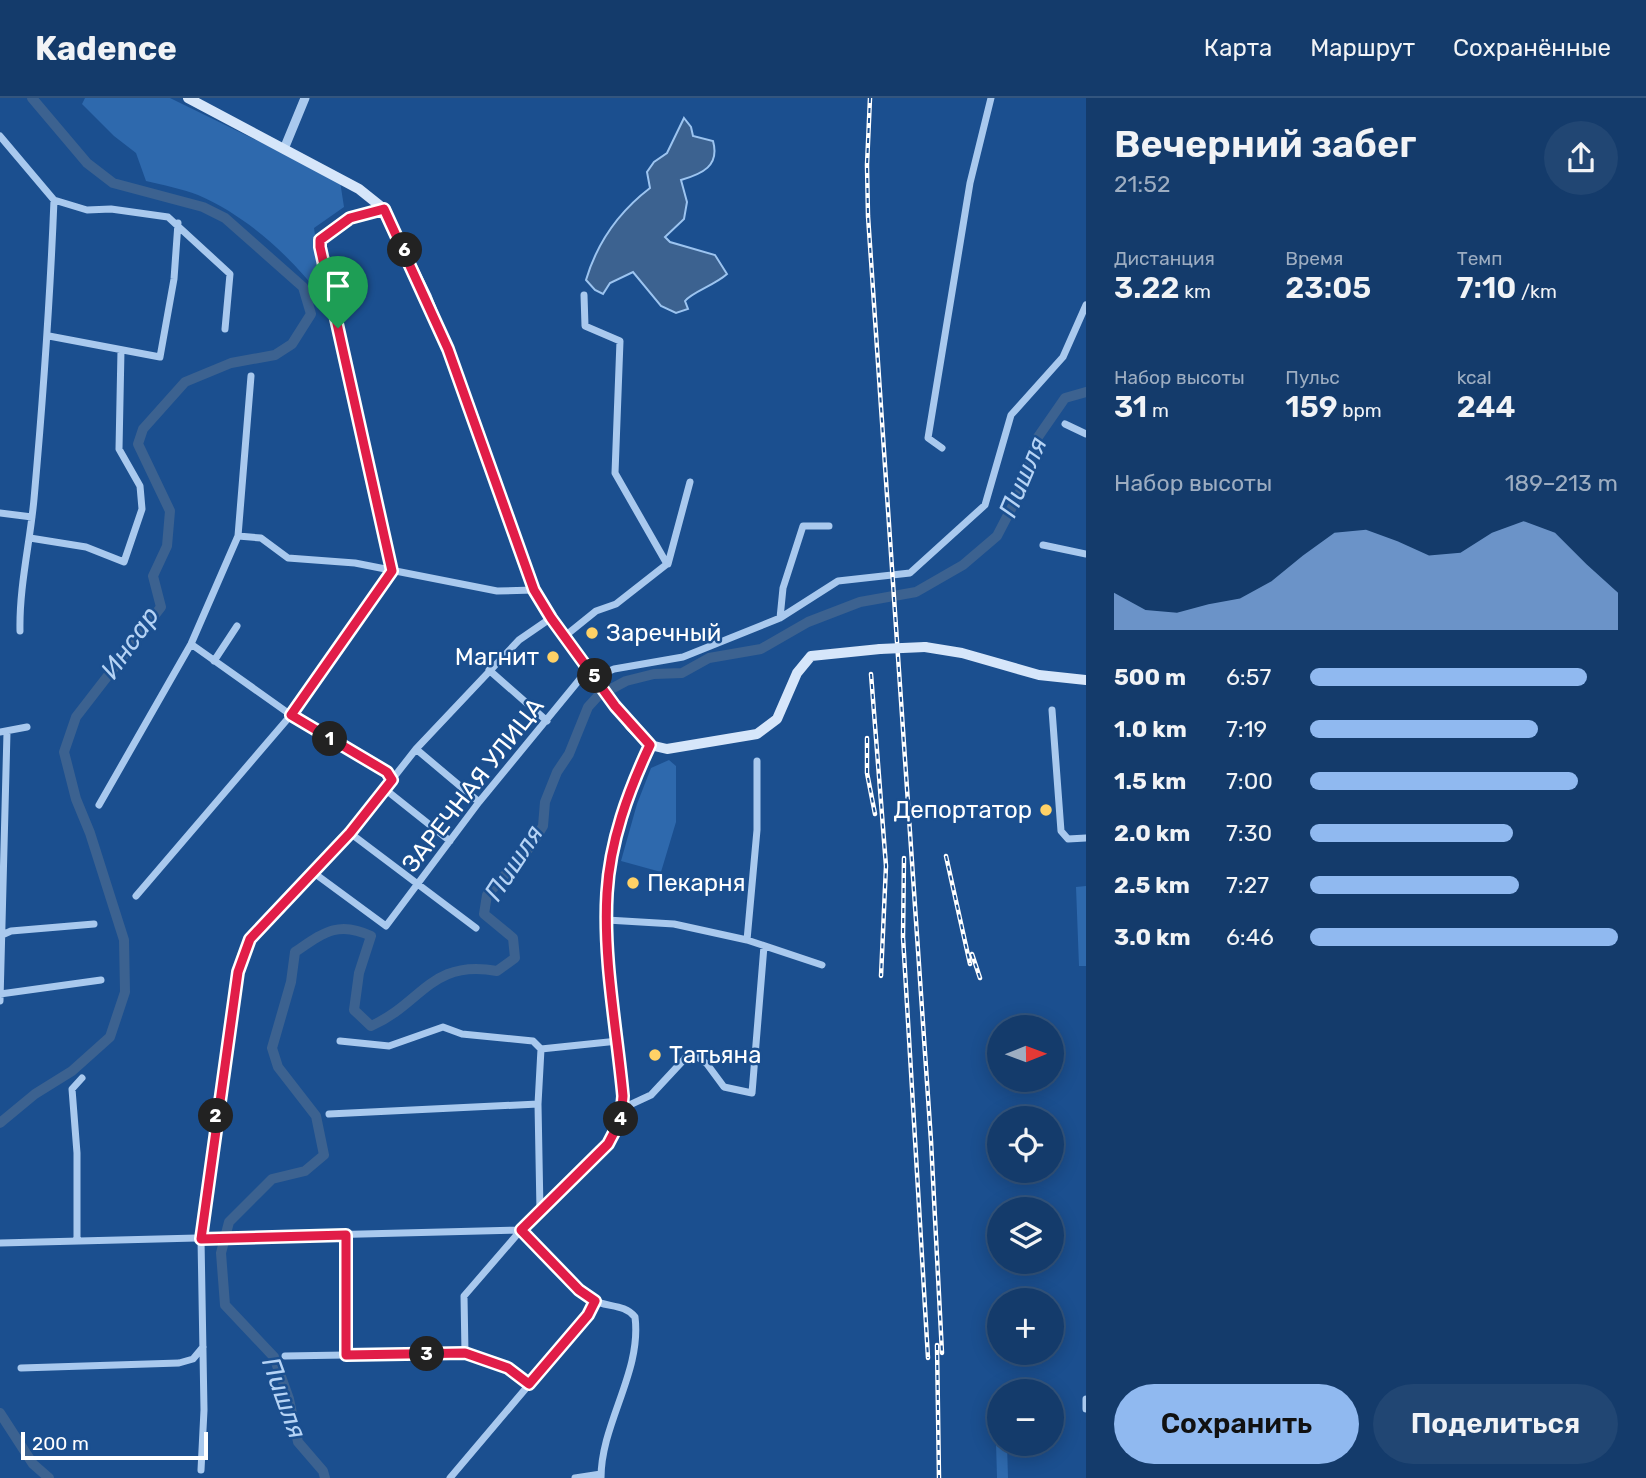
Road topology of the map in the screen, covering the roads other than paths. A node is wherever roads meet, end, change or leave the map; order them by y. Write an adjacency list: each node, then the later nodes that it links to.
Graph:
1 (188, 98): 5 (main road)
2 (305, 98): 5 (street)
3 (991, 98): 17 (street)
4 (0, 136): 6 (street)
5 (284, 149): 7 (main road)
6 (54, 200): 8 (street); 12 (street)
7 (384, 209): 27 (street); 28 (main road)
8 (177, 223): 11 (street); 13 (street)
9 (584, 295): 26 (street)
10 (1086, 305): 30 (street)
11 (225, 329)
12 (49, 336): 13 (street); 20 (street)
13 (121, 350): 23 (street)
14 (251, 376): 22 (street)
15 (1065, 424): 16 (street)
16 (1086, 433)
17 (942, 448)
18 (690, 482): 26 (street)
19 (0, 513): 20 (street)
20 (33, 517): 23 (street)
21 (829, 526): 30 (street)
22 (238, 536): 27 (street); 34 (street)
23 (30, 538): 32 (street)
24 (1043, 545): 25 (street)
25 (1086, 554)
26 (667, 564): 33 (street)
27 (392, 571): 28 (street); 40 (street)
28 (534, 590): 29 (main road)
29 (551, 618): 33 (main road); 36 (street)
30 (780, 618): 37 (street)
31 (237, 626): 35 (street)
32 (20, 631)
33 (565, 636): 37 (main road)
34 (191, 644): 35 (street); 50 (street)
35 (214, 661): 40 (street)
36 (489, 670): 41 (street); 45 (street)
37 (595, 676): 41 (street, ЗАРЕЧНАЯ УЛИЦА); 44 (main road)
38 (1086, 680): 44 (main road, bridge)
39 (1052, 710): 52 (street)
40 (291, 715): 47 (street); 56 (street)
41 (547, 721): 49 (street, ЗАРЕЧНАЯ УЛИЦА)
42 (27, 726): 43 (street)
43 (4, 732): 60 (street)
44 (650, 745): 57 (street)
45 (415, 749): 47 (street); 49 (street)
46 (757, 761): 61 (street)
47 (392, 780): 48 (street)
48 (386, 790): 51 (street); 53 (street)
49 (479, 802): 53 (street, ЗАРЕЧНАЯ УЛИЦА)
50 (99, 805)
51 (350, 833): 54 (street); 55 (street)
52 (1086, 838)
53 (450, 841): 55 (street, ЗАРЕЧНАЯ УЛИЦА)
54 (314, 873): 55 (street, ЗАРЕЧНАЯ УЛИЦА); 78 (street)
55 (418, 885): 59 (street)
56 (136, 896)
57 (607, 920): 61 (street); 69 (street)
58 (94, 924): 60 (street)
59 (476, 928)
60 (2, 935): 63 (street)
61 (747, 940): 62 (street)
62 (764, 946): 64 (street); 73 (street)
63 (0, 949): 66 (street)
64 (822, 964)
65 (101, 980): 66 (street)
66 (0, 994): 67 (street)
67 (0, 1001)
68 (340, 1041): 70 (street)
69 (618, 1041): 70 (street); 73 (street)
70 (541, 1049): 72 (street)
71 (82, 1078): 79 (street)
72 (538, 1104): 74 (street); 75 (street)
73 (623, 1108): 75 (street)
74 (330, 1114)
75 (540, 1211): 76 (street)
76 (521, 1230): 77 (street); 81 (street); 83 (street)
77 (346, 1235): 78 (street); 84 (street)
78 (201, 1239): 79 (street); 82 (street)
79 (77, 1241): 80 (street)
80 (0, 1243)
81 (595, 1301): 87 (street); 91 (street)
82 (203, 1346): 86 (street); 90 (street)
83 (465, 1353): 84 (street); 87 (street)
84 (346, 1355): 85 (street)
85 (285, 1356)
86 (21, 1368)
87 (529, 1384): 92 (street)
88 (1086, 1399): 89 (street)
89 (1086, 1409)
90 (201, 1470)
91 (601, 1476): 93 (street)
92 (450, 1478)
93 (575, 1478)

